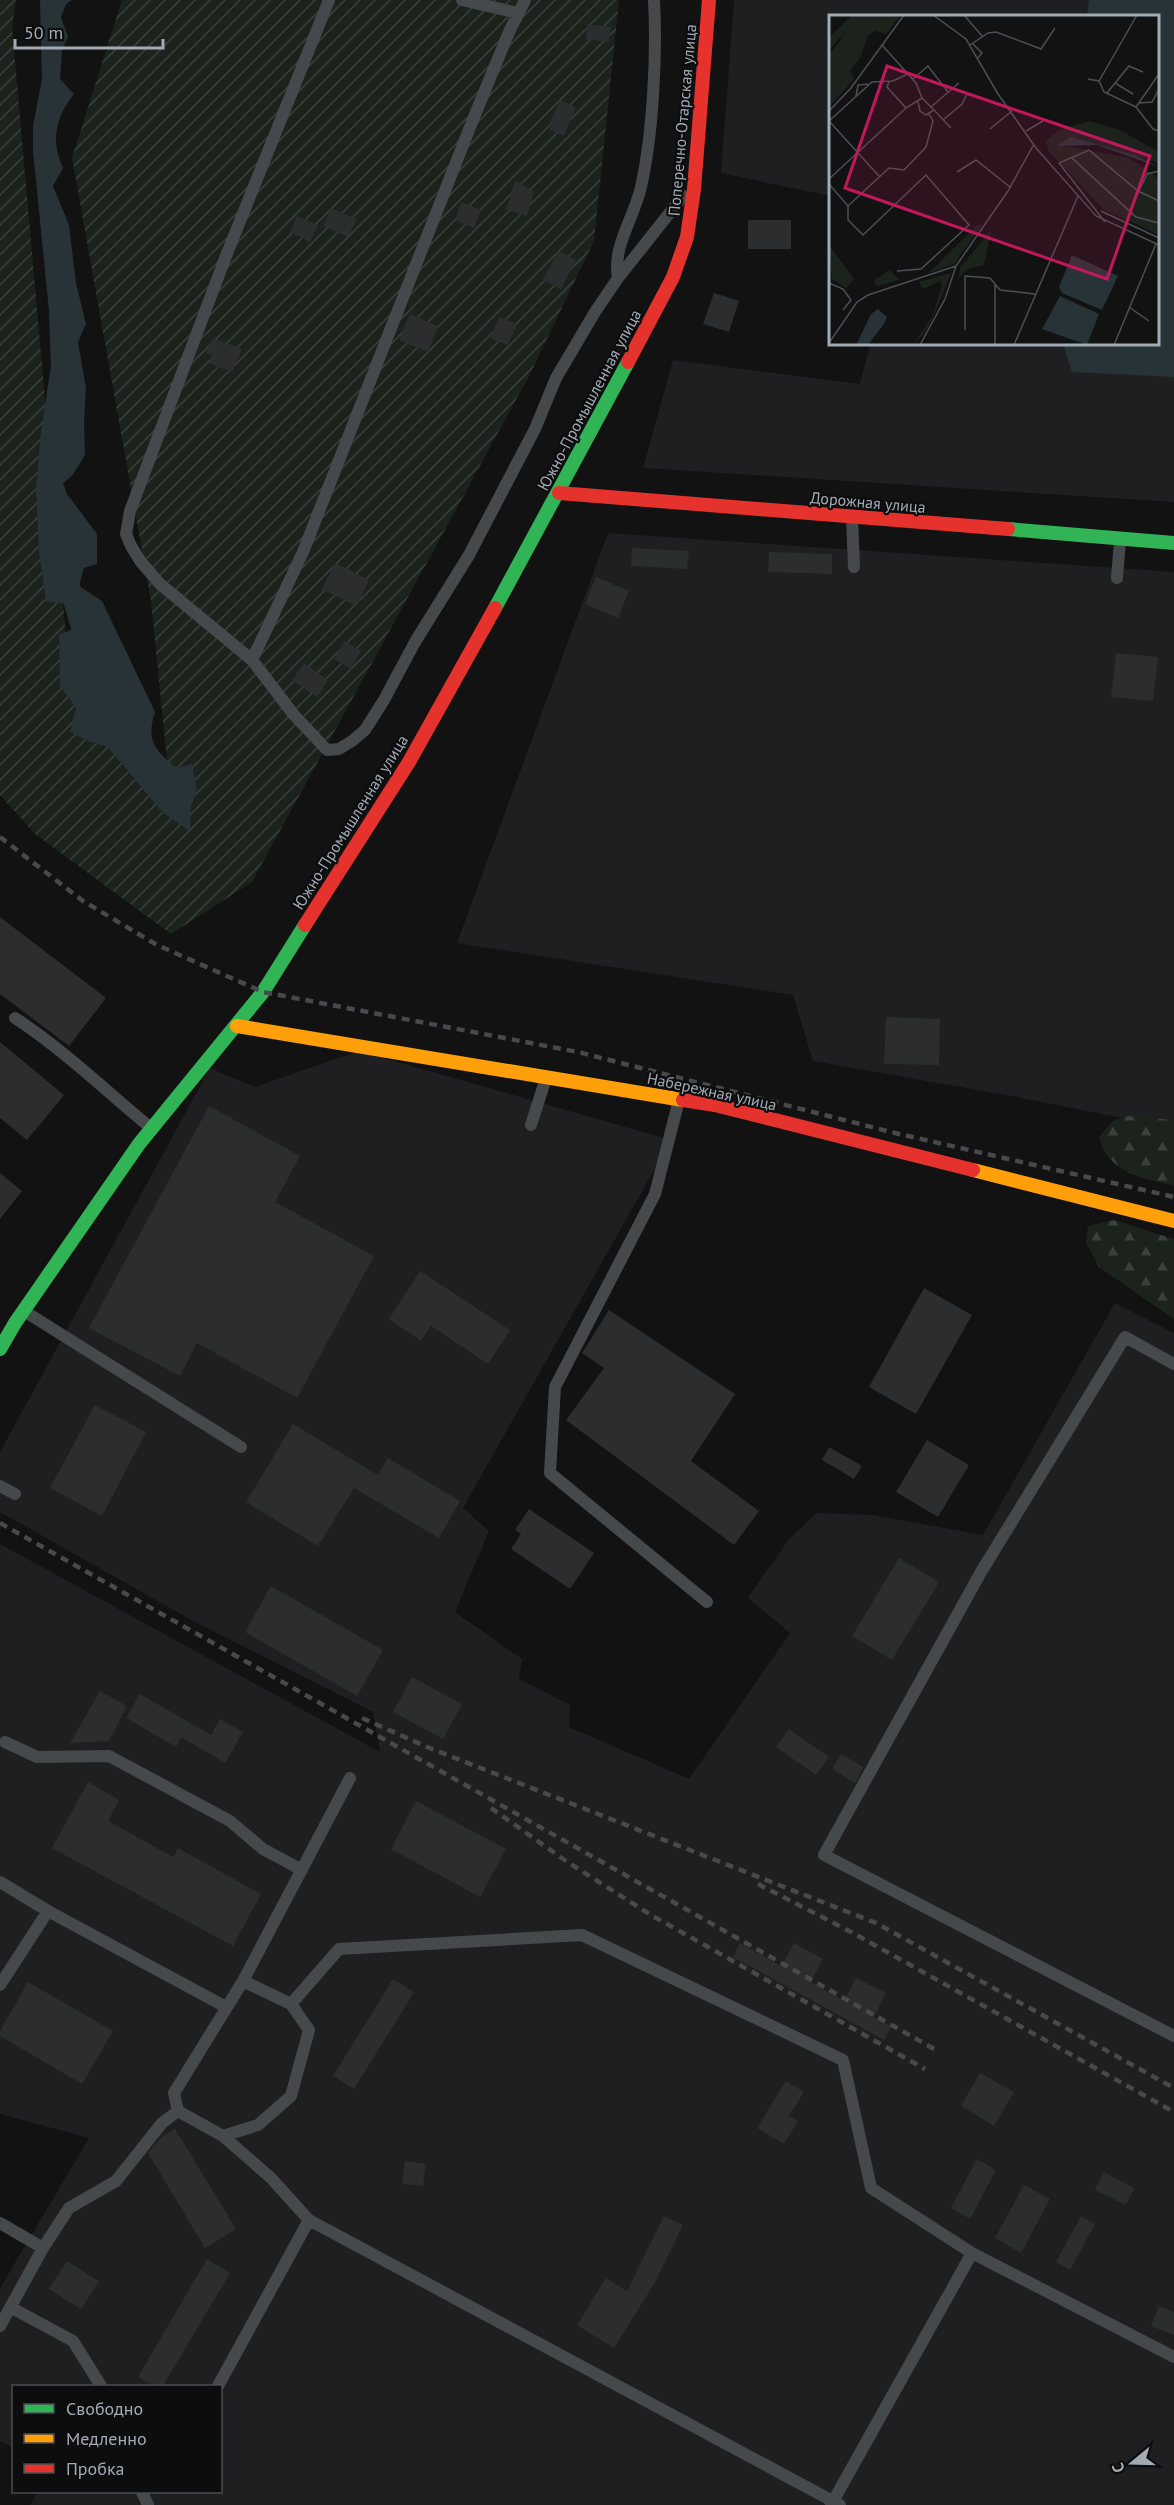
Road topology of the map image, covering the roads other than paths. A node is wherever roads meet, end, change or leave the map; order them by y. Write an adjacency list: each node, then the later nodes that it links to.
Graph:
1 (329, 0): 16 (lane)
2 (462, 0): 6 (lane)
3 (525, 0): 6 (lane)
4 (654, 0): 9 (lane)
5 (709, 0): 7 (street, Поперечно-Отарская улица)
6 (518, 13): 16 (lane)
7 (694, 189): 8 (street, Поперечно-Отарская улица); 9 (lane)
8 (673, 277): 10 (street, Южно-Промышленная улица)
9 (618, 278): 16 (lane)
10 (559, 493): 11 (street, Дорожная улица); 18 (street, Южно-Промышленная улица)
11 (852, 517): 12 (street, Дорожная улица); 14 (lane)
12 (1120, 539): 13 (street, Дорожная улица); 15 (lane)
13 (1174, 543)
14 (854, 567)
15 (1117, 578)
16 (252, 660)
17 (15, 1018): 22 (lane)
18 (237, 1026): 19 (street, Набережная улица); 22 (street, Южно-Промышленная улица)
19 (546, 1077): 20 (street, Набережная улица); 21 (lane)
20 (679, 1099): 23 (street, Набережная улица); 30 (lane)
21 (531, 1125)
22 (152, 1128): 24 (street, Южно-Промышленная улица)
23 (1174, 1221)
24 (24, 1311): 25 (street, Южно-Промышленная улица); 27 (lane)
25 (0, 1349)
26 (1174, 1364): 40 (lane)
27 (241, 1447)
28 (0, 1486): 29 (lane)
29 (15, 1494)
30 (707, 1602)
31 (5, 1742): 33 (lane)
32 (350, 1778): 33 (lane)
33 (302, 1870): 36 (lane)
34 (0, 1882): 35 (lane)
35 (48, 1911): 37 (lane); 39 (lane)
36 (243, 1981): 38 (lane); 39 (lane)
37 (0, 1985)
38 (291, 2004): 42 (lane); 46 (lane)
39 (226, 2007): 41 (lane)
40 (1174, 2036)
41 (178, 2111): 42 (lane); 45 (lane)
42 (223, 2136): 43 (lane)
43 (309, 2220): 51 (lane); 52 (lane)
44 (0, 2223): 45 (lane)
45 (43, 2248): 47 (lane)
46 (972, 2253): 49 (lane); 52 (lane)
47 (10, 2307): 48 (lane); 50 (lane)
48 (0, 2326)
49 (1174, 2357)
50 (100, 2385)
51 (219, 2385)
52 (835, 2504)

